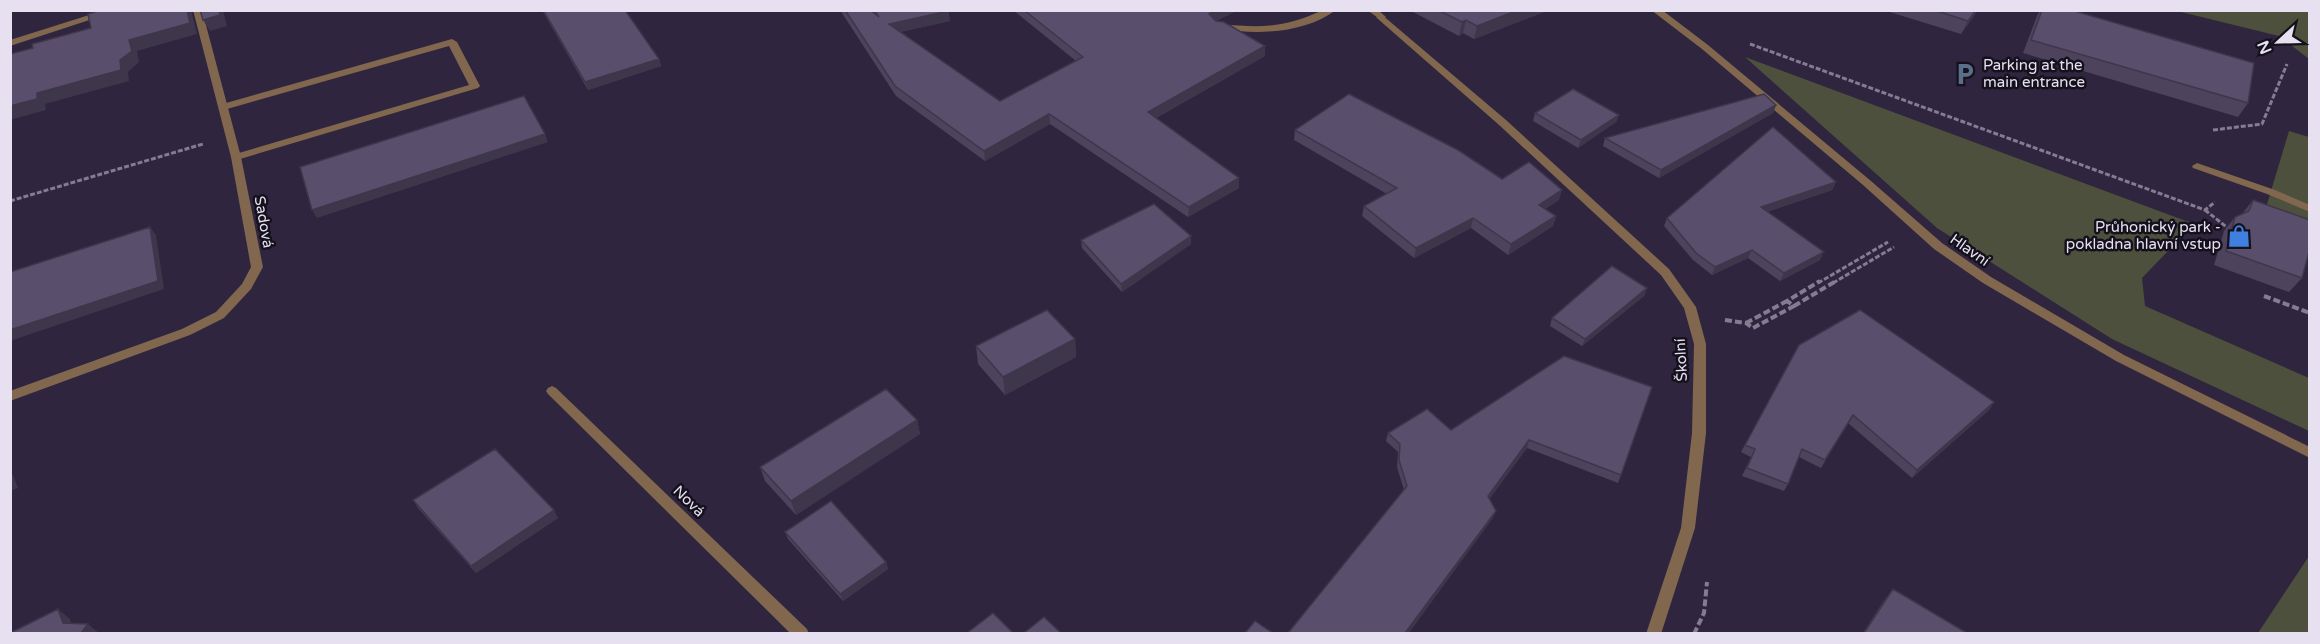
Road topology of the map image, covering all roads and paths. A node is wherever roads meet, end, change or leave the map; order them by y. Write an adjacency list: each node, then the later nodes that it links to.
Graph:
1 (116, 10): 8 (street)
2 (197, 10): 10 (street, Sadová)
3 (1332, 10): 6 (street)
4 (1371, 10): 33 (street, Školní)
5 (1654, 10): 30 (street, Hlavní)
6 (1217, 26)
7 (1740, 41): 18 (path)
8 (10, 43)
9 (2287, 64): 11 (path)
10 (223, 107): 12 (street, Sadová); 13 (street)
11 (2212, 130)
12 (231, 136): 13 (street, Sadová); 16 (path)
13 (237, 157): 29 (street, Sadová)
14 (2197, 166): 17 (street)
15 (2221, 198): 18 (path)
16 (10, 201)
17 (2310, 209)
18 (2205, 210): 19 (path)
19 (2229, 229)
20 (1896, 237): 23 (path)
21 (1902, 242): 24 (path)
22 (2264, 296): 25 (path)
23 (1787, 301): 24 (path); 27 (path)
24 (1794, 306): 27 (path)
25 (2310, 313)
26 (1717, 319): 27 (path)
27 (1746, 323)
28 (552, 391): 32 (street, Nová)
29 (10, 396)
30 (2310, 453)
31 (1708, 572): 34 (path)
32 (802, 633)
33 (1653, 633)
34 (1694, 633)

